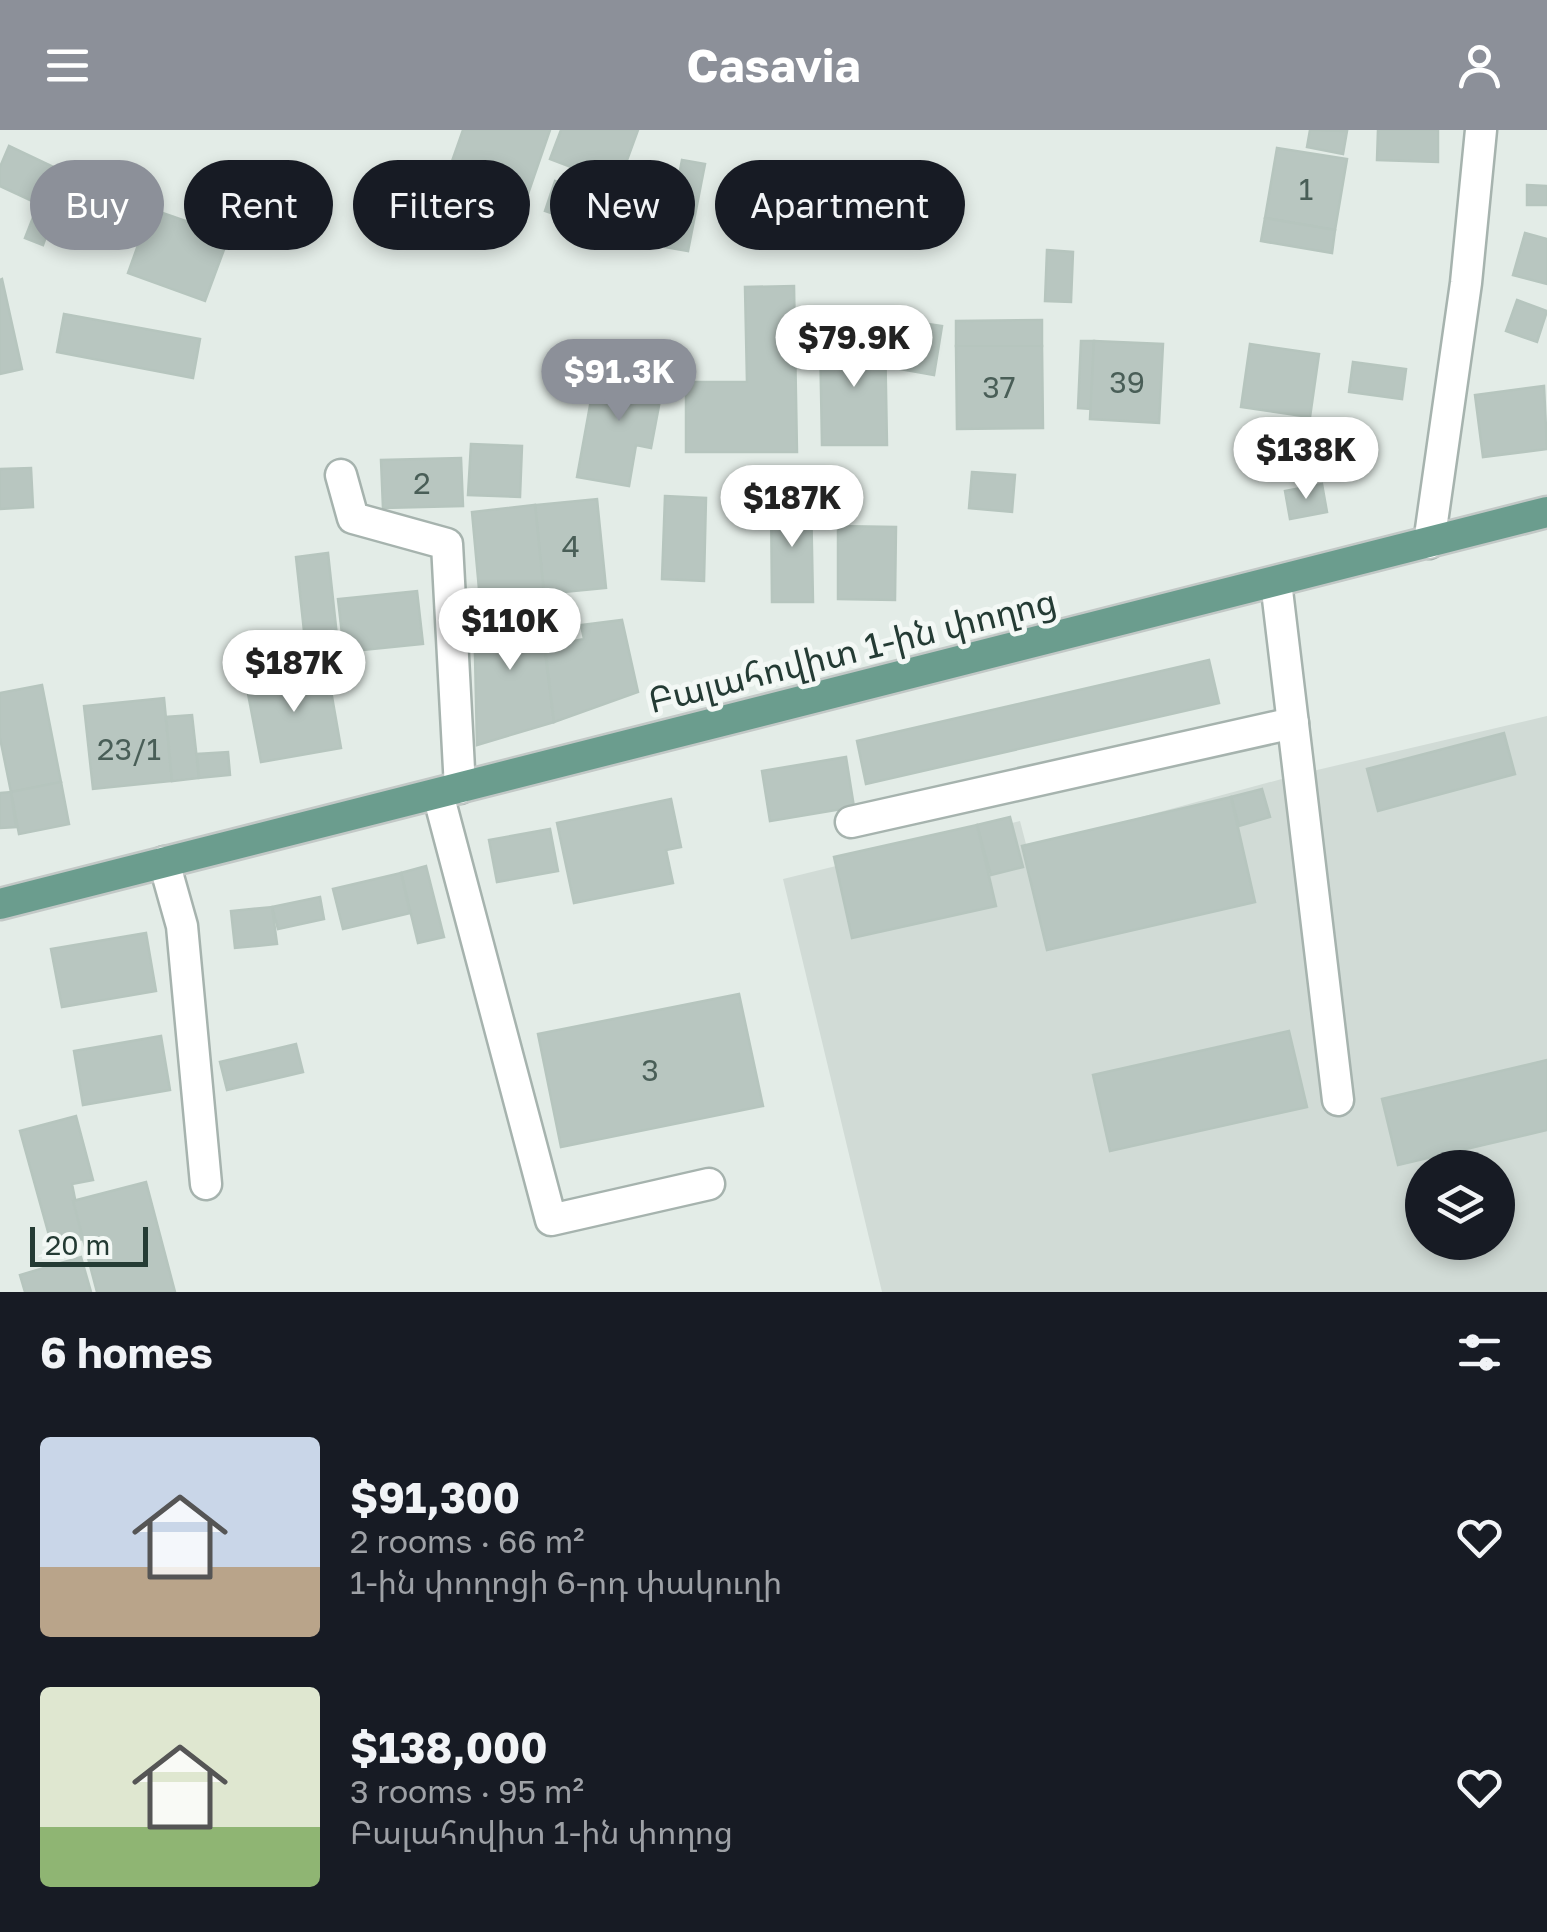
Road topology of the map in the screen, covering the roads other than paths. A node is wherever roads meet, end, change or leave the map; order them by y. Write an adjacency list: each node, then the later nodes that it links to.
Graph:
1 (1481, 130): 4 (street)
2 (340, 475): 7 (street)
3 (1547, 512): 4 (main road, Բալահովիտ 1-ին փողոց)
4 (1429, 543): 5 (main road, Բալահովիտ 1-ին փողոց)
5 (1276, 582): 6 (street); 7 (main road, Բալահովիտ 1-ին փողոց)
6 (1293, 723): 8 (street); 11 (street)
7 (449, 791): 9 (main road, Բալահովիտ 1-ին փողոց); 13 (street)
8 (851, 822)
9 (164, 862): 10 (main road, Բալահովիտ 1-ին փողոց); 12 (street)
10 (0, 904)
11 (1338, 1100)
12 (206, 1184)
13 (710, 1184)

